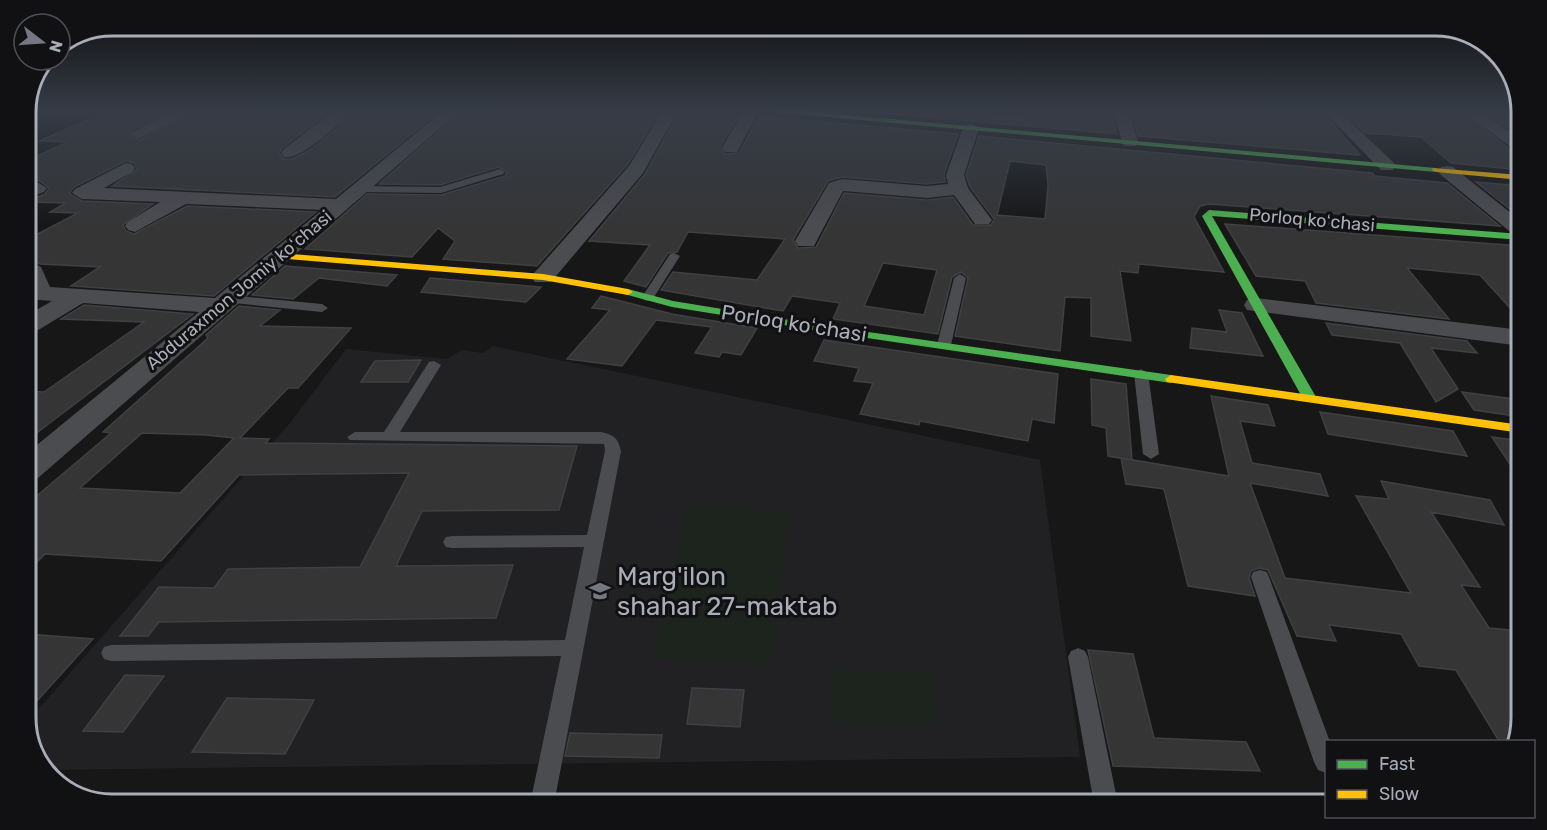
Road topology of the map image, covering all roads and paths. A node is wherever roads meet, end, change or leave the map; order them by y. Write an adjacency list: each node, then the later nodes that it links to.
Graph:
1 (296, 149): 7 (street)
2 (407, 149): 13 (street, Abduraxmon Jomiy koʻchasi)
3 (648, 149): 24 (street)
4 (964, 149): 14 (street)
5 (1202, 149): 8 (street)
6 (1369, 149): 8 (street)
7 (290, 153)
8 (1387, 166): 10 (street)
9 (126, 168): 15 (street)
10 (1447, 171): 12 (street); 18 (street)
11 (500, 172): 13 (lane)
12 (1511, 177)
13 (359, 189): 16 (street, Abduraxmon Jomiy koʻchasi)
14 (958, 189): 17 (street); 21 (street)
15 (180, 199): 16 (street); 19 (street)
16 (340, 205): 22 (street, Abduraxmon Jomiy koʻchasi)
17 (982, 220)
18 (1511, 223)
19 (135, 226)
20 (1511, 236): 30 (street, Porloq koʻchasi)
21 (806, 241)
22 (279, 256): 24 (street, Porloq koʻchasi); 29 (street, Abduraxmon Jomiy koʻchasi)
23 (674, 256): 28 (lane)
24 (543, 277): 28 (street, Porloq koʻchasi)
25 (960, 278): 34 (lane)
26 (36, 293): 27 (street)
27 (78, 296): 29 (street); 32 (street)
28 (648, 297): 34 (street, Porloq koʻchasi)
29 (223, 303): 31 (lane); 42 (street, Abduraxmon Jomiy koʻchasi)
30 (1256, 305): 33 (street); 37 (street, Porloq koʻchasi)
31 (322, 308)
32 (36, 321)
33 (1511, 337)
34 (944, 345): 36 (street, Porloq koʻchasi)
35 (434, 365): 40 (lane)
36 (1141, 373): 37 (street, Porloq koʻchasi); 41 (lane)
37 (1309, 397): 38 (street, Porloq koʻchasi)
38 (1511, 427)
39 (355, 437): 40 (lane)
40 (389, 437): 43 (lane)
41 (1151, 454)
42 (36, 462)
43 (595, 541): 44 (lane); 46 (lane)
44 (453, 542)
45 (1260, 577): 49 (lane)
46 (573, 648): 47 (lane); 50 (lane)
47 (111, 653)
48 (1078, 657): 51 (lane)
49 (1325, 759)
50 (544, 794)
51 (1104, 794)

